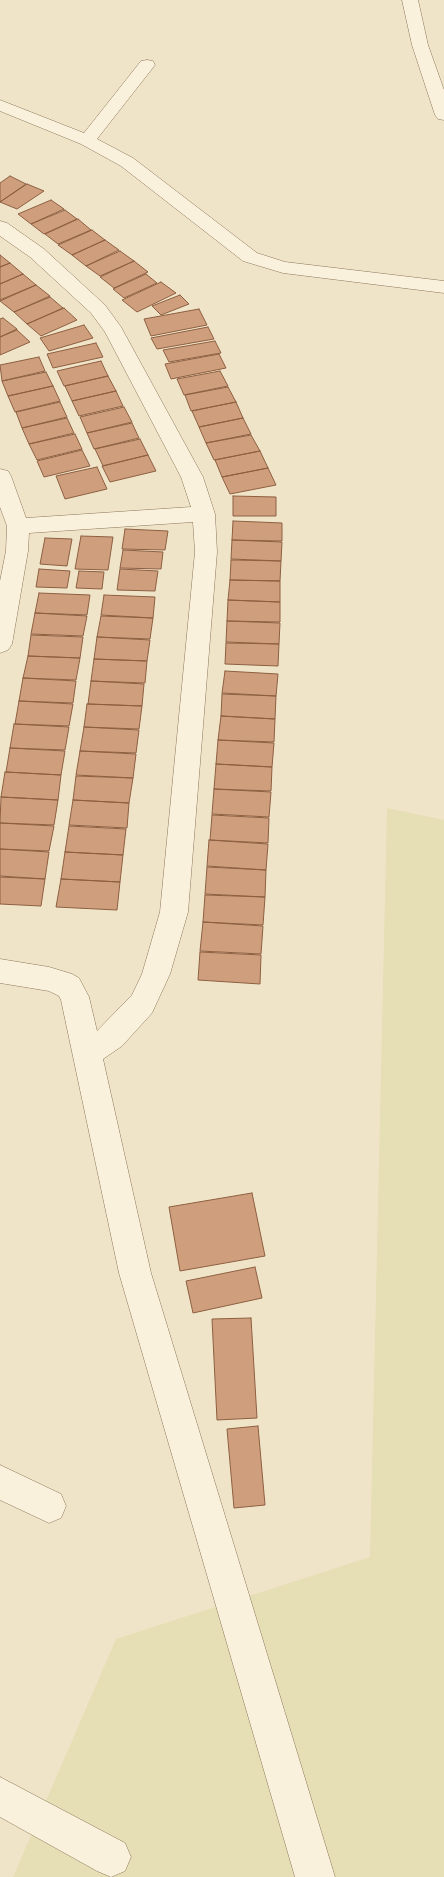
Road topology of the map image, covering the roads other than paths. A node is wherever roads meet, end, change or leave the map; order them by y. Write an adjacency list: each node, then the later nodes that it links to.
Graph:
1 (410, 0): 4 (street)
2 (147, 65): 5 (street)
3 (0, 105): 5 (street)
4 (444, 116)
5 (87, 140): 7 (street)
6 (0, 226): 9 (street)
7 (444, 287)
8 (0, 476): 10 (street)
9 (204, 514): 10 (street); 14 (street)
10 (18, 526): 11 (street)
11 (8, 549): 12 (street)
12 (0, 644)
13 (0, 971): 14 (street)
14 (86, 1054): 19 (street)
15 (0, 1482): 16 (street)
16 (49, 1506)
17 (0, 1796): 18 (street)
18 (111, 1857)
19 (315, 1877)

